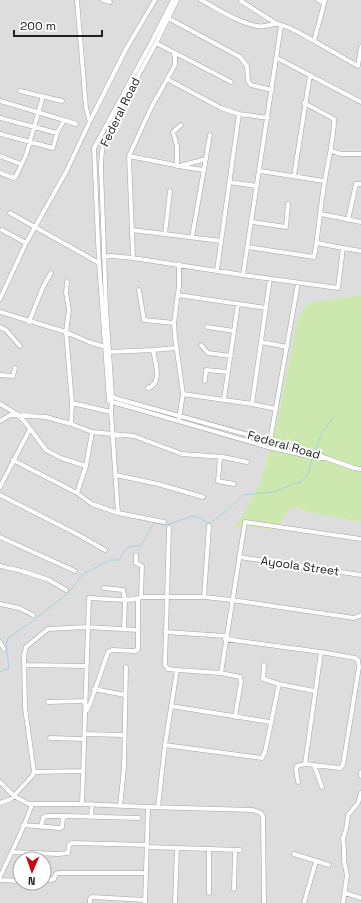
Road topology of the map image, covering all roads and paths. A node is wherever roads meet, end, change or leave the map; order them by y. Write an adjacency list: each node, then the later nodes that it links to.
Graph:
1 (77, 0): 35 (street)
2 (103, 0): 9 (street)
3 (155, 0): 35 (street)
4 (173, 0): 59 (street, Federal Road)
5 (177, 0): 11 (street, Federal Road)
6 (201, 0): 12 (street)
7 (318, 0): 10 (street)
8 (241, 1): 12 (street)
9 (110, 2)
10 (325, 2): 14 (street)
11 (168, 18): 15 (street, Federal Road); 23 (street)
12 (276, 24): 13 (street)
13 (281, 26): 14 (street); 18 (street)
14 (314, 41): 19 (street)
15 (156, 43): 17 (street); 60 (street, Federal Road)
16 (361, 46): 19 (street)
17 (173, 52): 21 (street); 22 (street)
18 (276, 58): 20 (street); 23 (street)
19 (360, 67)
20 (310, 75): 28 (street); 29 (street)
21 (167, 80): 31 (street); 46 (street)
22 (230, 82)
23 (272, 90): 33 (street)
24 (20, 91): 25 (street)
25 (43, 96): 27 (street); 30 (street)
26 (0, 101): 30 (street)
27 (62, 101)
28 (361, 102)
29 (304, 103): 43 (street); 53 (street)
30 (39, 112): 34 (street); 38 (street)
31 (239, 114): 33 (street); 55 (street)
32 (0, 118): 38 (street)
33 (268, 118): 51 (street)
34 (64, 120): 36 (street); 39 (street)
35 (90, 121): 67 (street)
36 (76, 124)
37 (182, 125): 49 (street)
38 (34, 127): 39 (street); 42 (street)
39 (57, 133): 42 (street)
40 (0, 134): 42 (street)
41 (210, 135): 47 (street)
42 (29, 142): 48 (street)
43 (331, 151): 44 (street); 54 (street)
44 (361, 154)
45 (0, 156): 48 (street)
46 (129, 156): 49 (street); 69 (street)
47 (206, 158): 49 (street); 50 (street)
48 (21, 164): 52 (street)
49 (179, 166): 50 (street)
50 (204, 170): 71 (street)
51 (260, 171): 53 (street); 57 (street)
52 (0, 173)
53 (294, 176): 54 (street)
54 (324, 181): 63 (street)
55 (229, 182): 57 (street); 72 (street)
56 (361, 184): 64 (street)
57 (257, 186): 65 (street)
58 (170, 192): 70 (street)
59 (96, 193): 60 (street); 80 (street, Federal Road)
60 (102, 193): 78 (street, Federal Road)
61 (288, 204): 65 (street)
62 (10, 213): 67 (street)
63 (321, 214): 64 (street); 74 (street)
64 (348, 220): 66 (street)
65 (252, 222): 75 (street)
66 (361, 222)
67 (34, 227): 73 (street); 80 (street)
68 (2, 230): 73 (street)
69 (132, 230): 70 (street); 79 (street)
70 (165, 234): 71 (street)
71 (192, 237): 72 (street)
72 (221, 241): 82 (street)
73 (26, 243): 89 (street)
74 (317, 243): 75 (street); 76 (street)
75 (248, 247): 84 (street)
76 (343, 248): 77 (street); 87 (street)
77 (361, 252)
78 (104, 257): 79 (street); 108 (street, Federal Road)
79 (133, 258): 81 (street)
80 (99, 263): 104 (street, Federal Road)
81 (179, 264): 82 (street); 90 (street)
82 (217, 270): 84 (street)
83 (51, 273): 95 (street)
84 (243, 274): 85 (street)
85 (270, 279): 87 (street); 93 (street)
86 (67, 282): 100 (street)
87 (298, 283): 105 (street)
88 (139, 290): 96 (street)
89 (1, 291): 91 (street)
90 (178, 295): 92 (street); 96 (street)
91 (0, 299)
92 (238, 304): 93 (street); 99 (street)
93 (266, 308): 101 (street)
94 (0, 312): 95 (street)
95 (29, 322): 100 (street)
96 (174, 323): 106 (street)
97 (0, 327): 102 (street)
98 (207, 327): 99 (street)
99 (234, 331): 109 (street)
100 (66, 332): 104 (street); 121 (street)
101 (261, 342): 105 (street); 123 (street)
102 (20, 346)
103 (202, 346): 109 (street)
104 (105, 347): 120 (street, Federal Road)
105 (286, 347): 124 (street)
106 (176, 348): 107 (street); 117 (street)
107 (153, 350): 108 (street); 116 (street)
108 (109, 352): 118 (street, Federal Road)
109 (231, 356): 111 (street)
110 (15, 368): 114 (street)
111 (228, 372): 113 (street); 119 (street)
112 (200, 375): 113 (street)
113 (205, 375): 115 (street)
114 (0, 376)
115 (205, 381)
116 (148, 388)
117 (183, 394): 119 (street); 127 (street)
118 (112, 396): 120 (street); 127 (street, Federal Road)
119 (224, 399): 123 (street)
120 (111, 402): 125 (street); 127 (street, Federal Road)
121 (72, 403): 125 (street); 129 (street)
122 (0, 404): 126 (street)
123 (252, 404): 124 (street)
124 (276, 409): 133 (street)
125 (111, 412): 132 (street)
126 (17, 414): 128 (street); 129 (street); 130 (street)
127 (179, 419): 133 (street, Federal Road); 134 (street, Federal Road)
128 (0, 421)
129 (71, 424): 131 (street)
130 (30, 429): 136 (street); 138 (street)
131 (92, 432): 132 (street); 138 (street)
132 (112, 434): 135 (street); 140 (street)
133 (270, 440): 134 (street, Federal Road)
134 (318, 456): 139 (street, Federal Road)
135 (220, 457): 137 (street); 141 (street)
136 (13, 460): 142 (street); 143 (street)
137 (248, 462)
138 (86, 466): 143 (street)
139 (361, 469)
140 (116, 475): 145 (street); 146 (street)
141 (234, 484)
142 (0, 487)
143 (77, 493): 146 (street)
144 (0, 495): 152 (street)
145 (203, 497)
146 (118, 513): 147 (street)
147 (164, 522)
148 (209, 526): 162 (street)
149 (169, 528): 160 (street)
150 (0, 537): 156 (street)
151 (361, 539): 154 (street)
152 (105, 550)
153 (136, 555): 161 (street)
154 (239, 557): 157 (street, Ayoola Street); 164 (street)
155 (0, 566): 159 (street)
156 (75, 571)
157 (361, 575)
158 (104, 588): 163 (street)
159 (66, 590)
160 (166, 596): 161 (street); 162 (street); 171 (street)
161 (140, 598): 163 (street); 170 (street)
162 (204, 598): 164 (street)
163 (125, 600): 168 (street); 169 (street)
164 (232, 600): 167 (street); 172 (street)
165 (0, 604): 166 (street)
166 (33, 615)
167 (361, 615)
168 (87, 627): 169 (street); 176 (street); 178 (street)
169 (124, 629): 170 (street)
170 (138, 630): 183 (street)
171 (165, 632): 172 (street); 180 (street)
172 (226, 638): 175 (street); 181 (street)
173 (0, 642): 174 (street)
174 (4, 649)
175 (321, 652): 184 (street); 197 (street)
176 (24, 665): 178 (street); 199 (street)
177 (264, 665): 182 (street)
178 (86, 666): 186 (street)
179 (126, 667): 185 (street)
180 (177, 670): 181 (street); 188 (street)
181 (221, 673): 190 (street)
182 (279, 684): 184 (street); 191 (street)
183 (94, 689): 185 (street); 189 (street)
184 (314, 691): 196 (street)
185 (125, 695): 192 (street)
186 (86, 701): 187 (street); 189 (street)
187 (48, 702)
188 (171, 706): 190 (street); 195 (street)
189 (86, 711): 193 (street)
190 (235, 717): 191 (street)
191 (270, 722): 195 (street)
192 (124, 735): 193 (street); 211 (street)
193 (84, 736): 194 (street); 198 (street)
194 (50, 738)
195 (165, 745): 212 (street)
196 (305, 764): 197 (street); 203 (street)
197 (314, 765): 204 (street)
198 (83, 771): 199 (street); 209 (street)
199 (34, 772): 205 (street)
200 (361, 772): 201 (street)
201 (361, 776)
202 (0, 782): 205 (street)
203 (298, 782)
204 (322, 787)
205 (14, 796): 207 (street); 208 (street)
206 (361, 796): 237 (street)
207 (1, 804)
208 (32, 804): 209 (street); 217 (street)
209 (82, 804): 210 (street)
210 (92, 804): 211 (street); 215 (street)
211 (120, 806): 213 (street)
212 (158, 807): 213 (street); 243 (street)
213 (148, 808): 219 (street)
214 (64, 816): 215 (street); 218 (street); 218 (street)
215 (91, 817): 216 (street)
216 (139, 818)
217 (23, 825): 218 (street); 224 (street)
218 (41, 827)
219 (147, 846): 220 (street); 226 (street); 230 (street)
220 (176, 848): 221 (street); 242 (street)
221 (209, 849): 222 (street); 236 (street)
222 (234, 850): 223 (street); 235 (street)
223 (240, 850)
224 (12, 851)
225 (12, 852): 231 (street)
226 (52, 854)
227 (294, 854): 228 (street)
228 (316, 860): 229 (street); 244 (street)
229 (329, 865)
230 (146, 873): 233 (street); 240 (street)
231 (0, 877)
232 (0, 880): 234 (street)
233 (52, 880)
234 (12, 881)
235 (234, 889)
236 (209, 893)
237 (345, 893): 238 (street); 245 (street)
238 (361, 898)
239 (115, 901): 240 (street); 241 (street)
240 (145, 902)
241 (90, 903)
242 (175, 903)
243 (264, 903)
244 (304, 903)
245 (343, 903)

